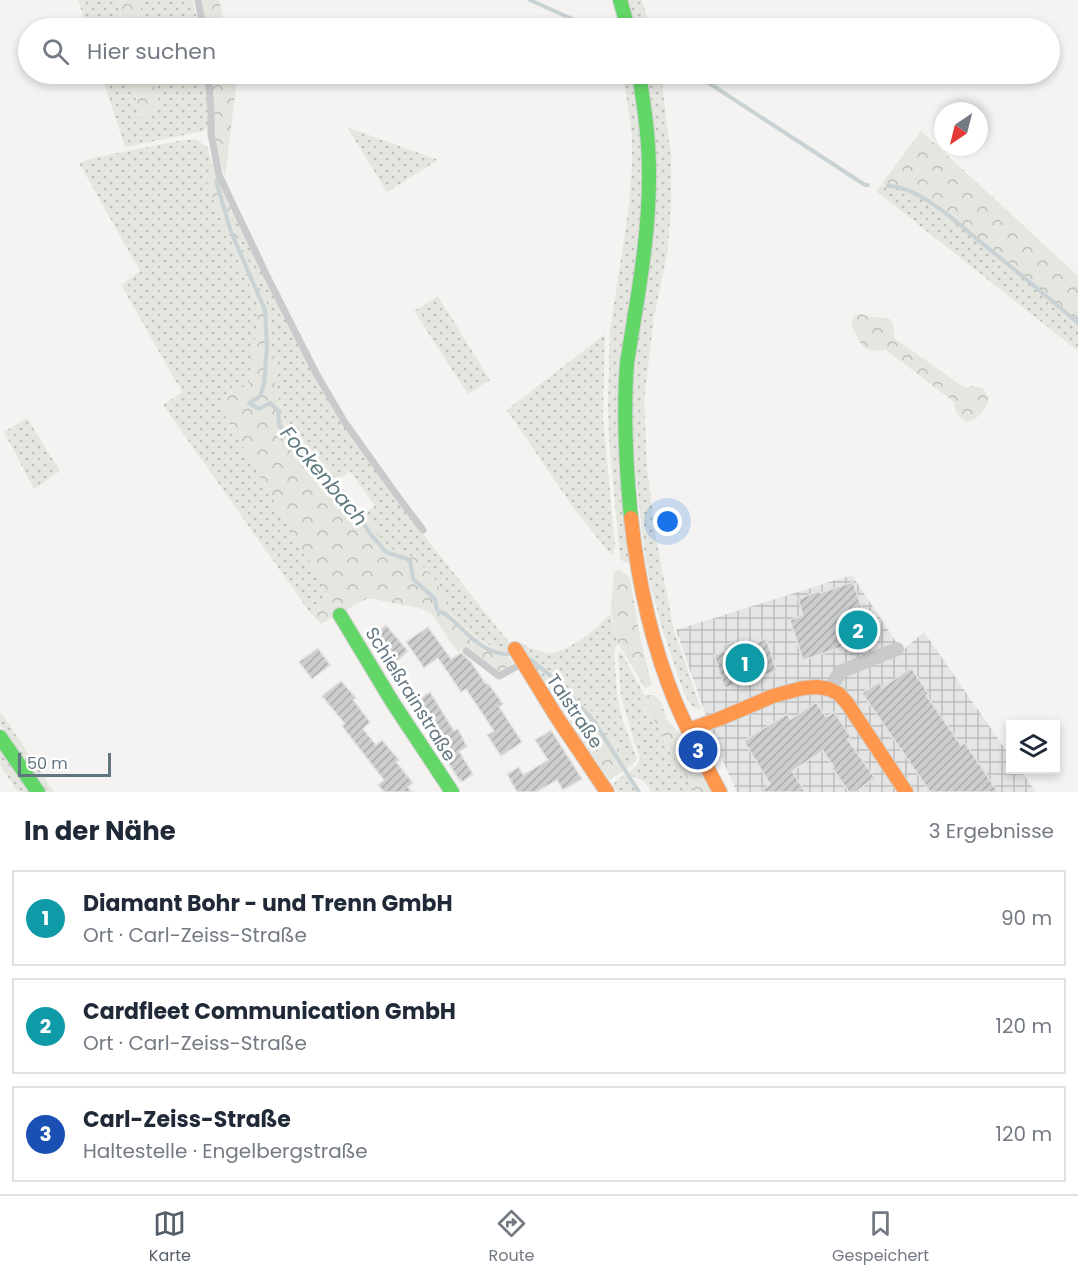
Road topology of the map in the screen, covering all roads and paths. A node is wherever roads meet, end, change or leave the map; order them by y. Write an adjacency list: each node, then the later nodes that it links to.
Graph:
1 (198, 0): 3 (lane)
2 (620, 0): 4 (street)
3 (201, 18)
4 (625, 18)
5 (209, 84): 7 (lane)
6 (641, 84): 14 (street)
7 (423, 530)
8 (340, 615): 17 (street, Schießrainstraße)
9 (514, 649): 12 (street, Talstraße)
10 (897, 649): 13 (street)
11 (466, 651): 12 (lane)
12 (521, 662): 18 (street, Talstraße)
13 (830, 689): 14 (street); 20 (street)
14 (688, 730): 19 (street)
15 (0, 736): 16 (street)
16 (38, 792)
17 (452, 792)
18 (607, 792)
19 (720, 792)
20 (906, 792)

